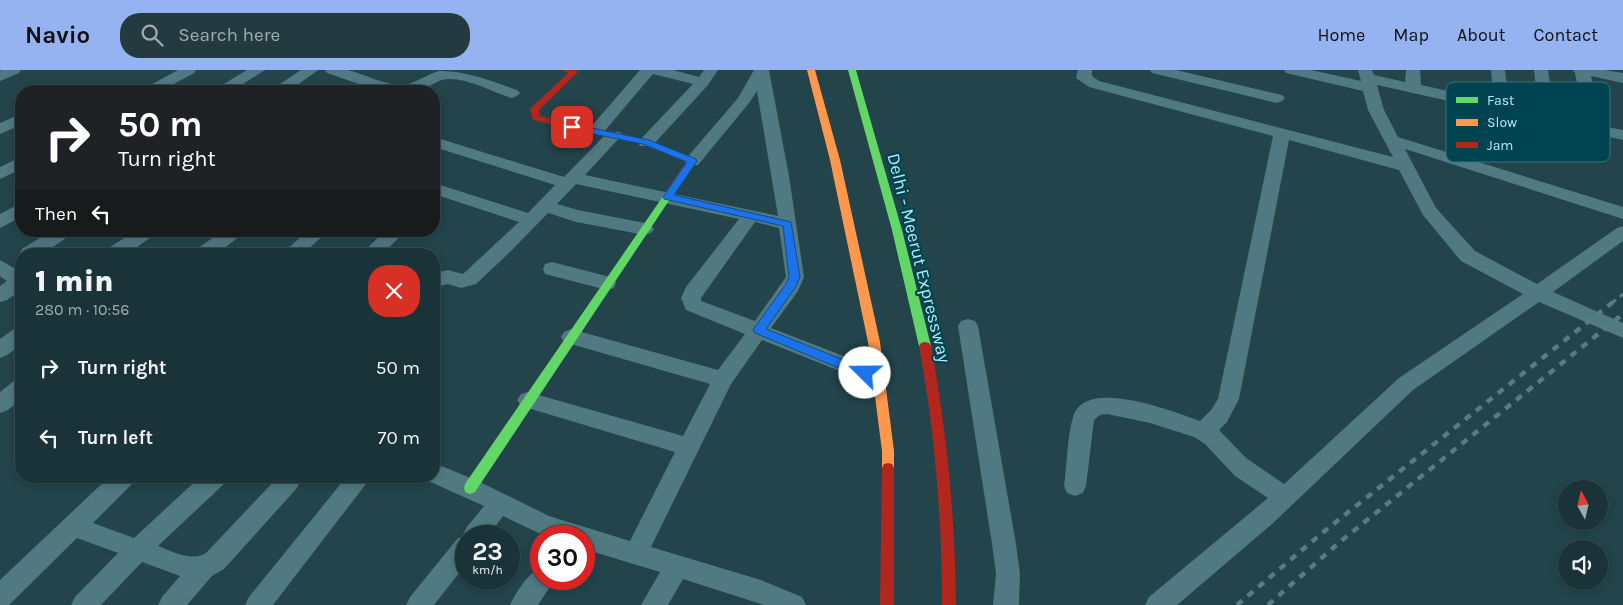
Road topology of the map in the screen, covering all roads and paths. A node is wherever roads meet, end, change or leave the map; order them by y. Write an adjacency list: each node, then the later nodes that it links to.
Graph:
1 (14, 70): 18 (street)
2 (189, 70): 21 (street)
3 (258, 70): 22 (street)
4 (312, 70): 23 (street)
5 (332, 70): 24 (street)
6 (648, 70): 32 (street)
7 (655, 70): 17 (street)
8 (761, 70): 41 (street); 55 (street)
9 (812, 70): 117 (main road)
10 (1085, 70): 34 (street)
11 (1157, 70): 29 (street)
12 (1291, 70): 20 (street)
13 (1413, 70): 26 (street)
14 (1582, 70): 19 (street)
15 (573, 71): 32 (main road)
16 (854, 74): 118 (main road, Delhi - Meerut Expressway)
17 (707, 76): 38 (street)
18 (0, 77)
19 (1623, 78)
20 (1367, 79): 26 (street); 37 (street)
21 (161, 85)
22 (232, 85)
23 (288, 85)
24 (382, 85)
25 (416, 85): 27 (street)
26 (1413, 88): 28 (street)
27 (512, 93)
28 (1446, 95)
29 (1277, 98)
30 (15, 122): 31 (street)
31 (0, 129)
32 (596, 132): 35 (main road)
33 (1610, 132): 36 (street)
34 (1282, 133): 44 (street); 88 (street)
35 (614, 135): 38 (main road); 46 (street)
36 (1623, 135)
37 (1392, 140): 40 (street); 44 (street)
38 (646, 142): 41 (main road)
39 (440, 144): 46 (street)
40 (1446, 157)
41 (692, 161): 48 (main road)
42 (1462, 162): 51 (street)
43 (15, 165): 45 (street)
44 (1405, 166): 75 (street)
45 (0, 174)
46 (570, 180): 48 (street); 49 (street)
47 (440, 194): 53 (street)
48 (668, 197): 52 (street); 56 (main road)
49 (544, 206): 53 (street); 56 (street)
50 (15, 213): 54 (street)
51 (1623, 213)
52 (751, 215): 55 (street); 78 (street)
53 (531, 220): 72 (street)
54 (0, 222)
55 (788, 224): 78 (street)
56 (645, 229): 73 (main road)
57 (1623, 232): 75 (street)
58 (55, 237): 63 (street)
59 (139, 237): 64 (street)
60 (227, 237): 65 (street)
61 (312, 237): 66 (street)
62 (390, 237): 67 (street)
63 (38, 248)
64 (123, 248)
65 (212, 248)
66 (298, 248)
67 (378, 248)
68 (15, 262): 69 (street)
69 (2, 269): 71 (street)
70 (552, 269): 73 (street)
71 (15, 277)
72 (440, 278)
73 (607, 283): 80 (main road)
74 (15, 285): 76 (street)
75 (1538, 293): 79 (street); 97 (street)
76 (0, 295)
77 (968, 326): 119 (street)
78 (758, 330): 83 (street); 84 (street)
79 (1623, 331)
80 (571, 337): 84 (street); 86 (main road)
81 (15, 339): 82 (street)
82 (0, 350)
83 (865, 373)
84 (723, 379): 89 (street)
85 (15, 392): 87 (street)
86 (528, 400): 89 (street); 96 (main road)
87 (0, 404)
88 (1204, 431): 95 (street); 97 (street)
89 (688, 447): 104 (street)
90 (440, 476): 96 (street)
91 (118, 483): 101 (street)
92 (210, 483): 103 (street)
93 (287, 483): 107 (street)
94 (355, 483): 112 (street)
95 (1075, 486)
96 (470, 488): 98 (street)
97 (1285, 497): 120 (street)
98 (500, 503): 99 (street); 100 (street)
99 (483, 525)
100 (544, 525)
101 (73, 526): 103 (street); 109 (street)
102 (595, 541): 104 (street)
103 (138, 550): 107 (street); 110 (street)
104 (636, 554): 106 (street)
105 (455, 560): 113 (street)
106 (677, 566): 115 (street); 116 (street)
107 (203, 568): 111 (street)
108 (534, 590): 114 (street)
109 (0, 598)
110 (84, 605)
111 (171, 605)
112 (258, 605)
113 (420, 605)
114 (522, 605)
115 (654, 605)
116 (793, 605)
117 (887, 605)
118 (949, 605)
119 (1006, 605)
120 (1158, 605)

